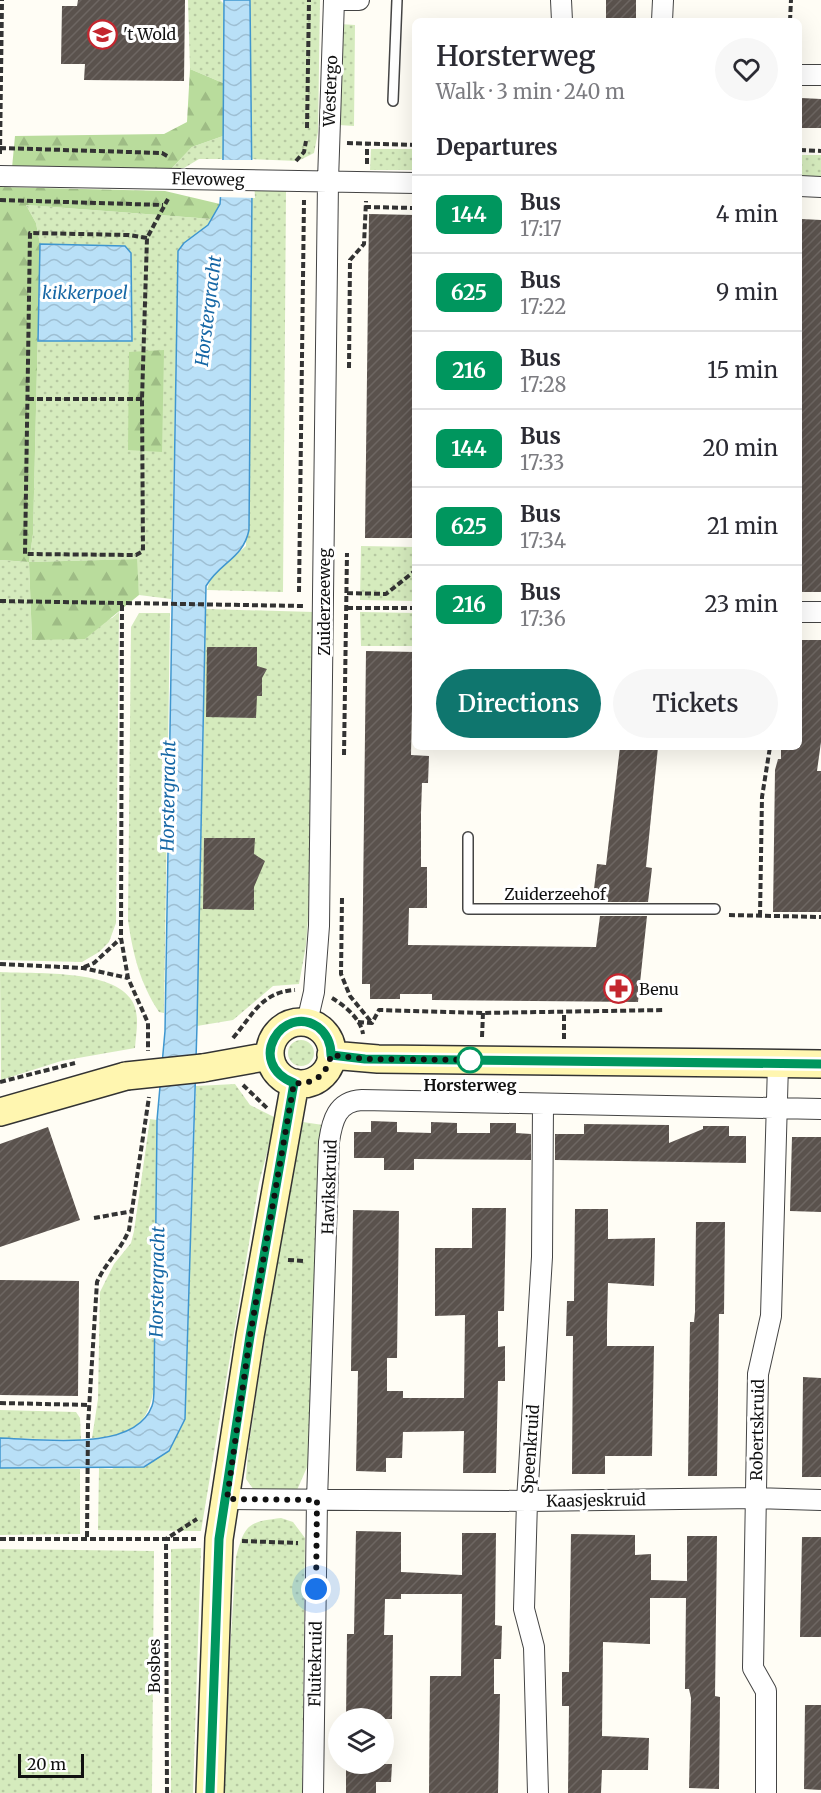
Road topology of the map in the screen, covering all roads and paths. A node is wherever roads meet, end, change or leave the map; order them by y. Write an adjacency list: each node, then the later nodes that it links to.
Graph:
1 (2, 0): 18 (path)
2 (309, 0): 15 (path)
3 (334, 0): 4 (street); 15 (street, Westergo)
4 (359, 0)
5 (397, 0): 14 (lane)
6 (561, 0): 9 (street)
7 (663, 0): 10 (street)
8 (791, 0): 11 (path)
9 (561, 18)
10 (662, 18)
11 (790, 18)
12 (802, 75): 13 (street)
13 (821, 75)
14 (393, 101)
15 (329, 143): 16 (path); 24 (street, Westergo)
16 (367, 144): 17 (path); 25 (path)
17 (412, 145)
18 (0, 148): 21 (path); 22 (path)
19 (802, 150): 20 (path)
20 (821, 151)
21 (0, 153)
22 (177, 162)
23 (0, 176): 24 (street, Flevoweg)
24 (327, 181): 25 (street, Flevoweg); 44 (street, Zuiderzeeweg)
25 (366, 182): 26 (street, Flevoweg); 33 (path)
26 (412, 183)
27 (802, 186): 28 (street)
28 (821, 187)
29 (304, 193): 41 (path)
30 (172, 194): 32 (path)
31 (0, 200): 32 (path)
32 (163, 205): 35 (path)
33 (365, 207): 34 (path); 36 (path)
34 (412, 208)
35 (147, 238): 37 (path); 38 (path)
36 (349, 377)
37 (28, 399): 38 (path); 38 (path)
38 (142, 399)
39 (346, 542): 42 (path)
40 (412, 573): 42 (path)
41 (299, 592): 44 (path); 46 (path)
42 (347, 593): 44 (path); 47 (path)
43 (0, 600): 45 (path)
44 (324, 600): 46 (path); 47 (path); 63 (street, Zuiderzeeweg)
45 (122, 604): 46 (path); 59 (path)
46 (301, 605)
47 (347, 608): 48 (path); 52 (path)
48 (412, 608)
49 (802, 612): 50 (street)
50 (821, 612)
51 (770, 750): 57 (path)
52 (344, 756)
53 (468, 837): 55 (lane, Zuiderzeehof)
54 (342, 889): 70 (path)
55 (715, 909)
56 (726, 915): 57 (path)
57 (759, 916): 58 (path)
58 (821, 917)
59 (121, 938): 61 (path); 62 (path)
60 (0, 964): 61 (path)
61 (83, 968): 62 (path)
62 (128, 978): 76 (path)
63 (314, 992): 65 (path); 68 (street, Zuiderzeeweg); 71 (path)
64 (665, 1010): 67 (path)
65 (349, 1011)
66 (483, 1013): 67 (path); 70 (path); 72 (path)
67 (564, 1013): 73 (path)
68 (307, 1022): 74 (street); 75 (street)
69 (358, 1022): 70 (path)
70 (372, 1023)
71 (223, 1041)
72 (482, 1041)
73 (559, 1042)
74 (331, 1055): 77 (street); 79 (street)
75 (270, 1056): 79 (street); 84 (street, bridge)
76 (148, 1057)
77 (778, 1064): 78 (street); 82 (street, Robertskruid)
78 (821, 1064)
79 (294, 1083): 90 (street)
80 (149, 1090): 85 (path)
81 (543, 1105): 82 (street, Havikskruid); 91 (street, Havikskruid); 93 (street, Speenkruid)
82 (777, 1108): 83 (street, Havikskruid); 89 (street, Robertskruid)
83 (821, 1109)
84 (0, 1112)
85 (133, 1211): 86 (path); 88 (path)
86 (94, 1218)
87 (0, 1403): 88 (path)
88 (89, 1405): 94 (path)
89 (756, 1498): 92 (street, Kaasjeskruid); 93 (street, Kaasjeskruid); 101 (street, Robertskruid)
90 (227, 1499): 91 (street, Kaasjeskruid); 96 (path); 98 (street)
91 (317, 1500): 93 (street, Kaasjeskruid); 99 (street, Fluitekruid)
92 (821, 1500)
93 (526, 1501): 100 (street, Speenkruid)
94 (87, 1537): 95 (path); 96 (path)
95 (0, 1539)
96 (166, 1539): 97 (path, Bosbes)
97 (166, 1793)
98 (210, 1793)
99 (313, 1793)
100 (538, 1793)
101 (766, 1793)

